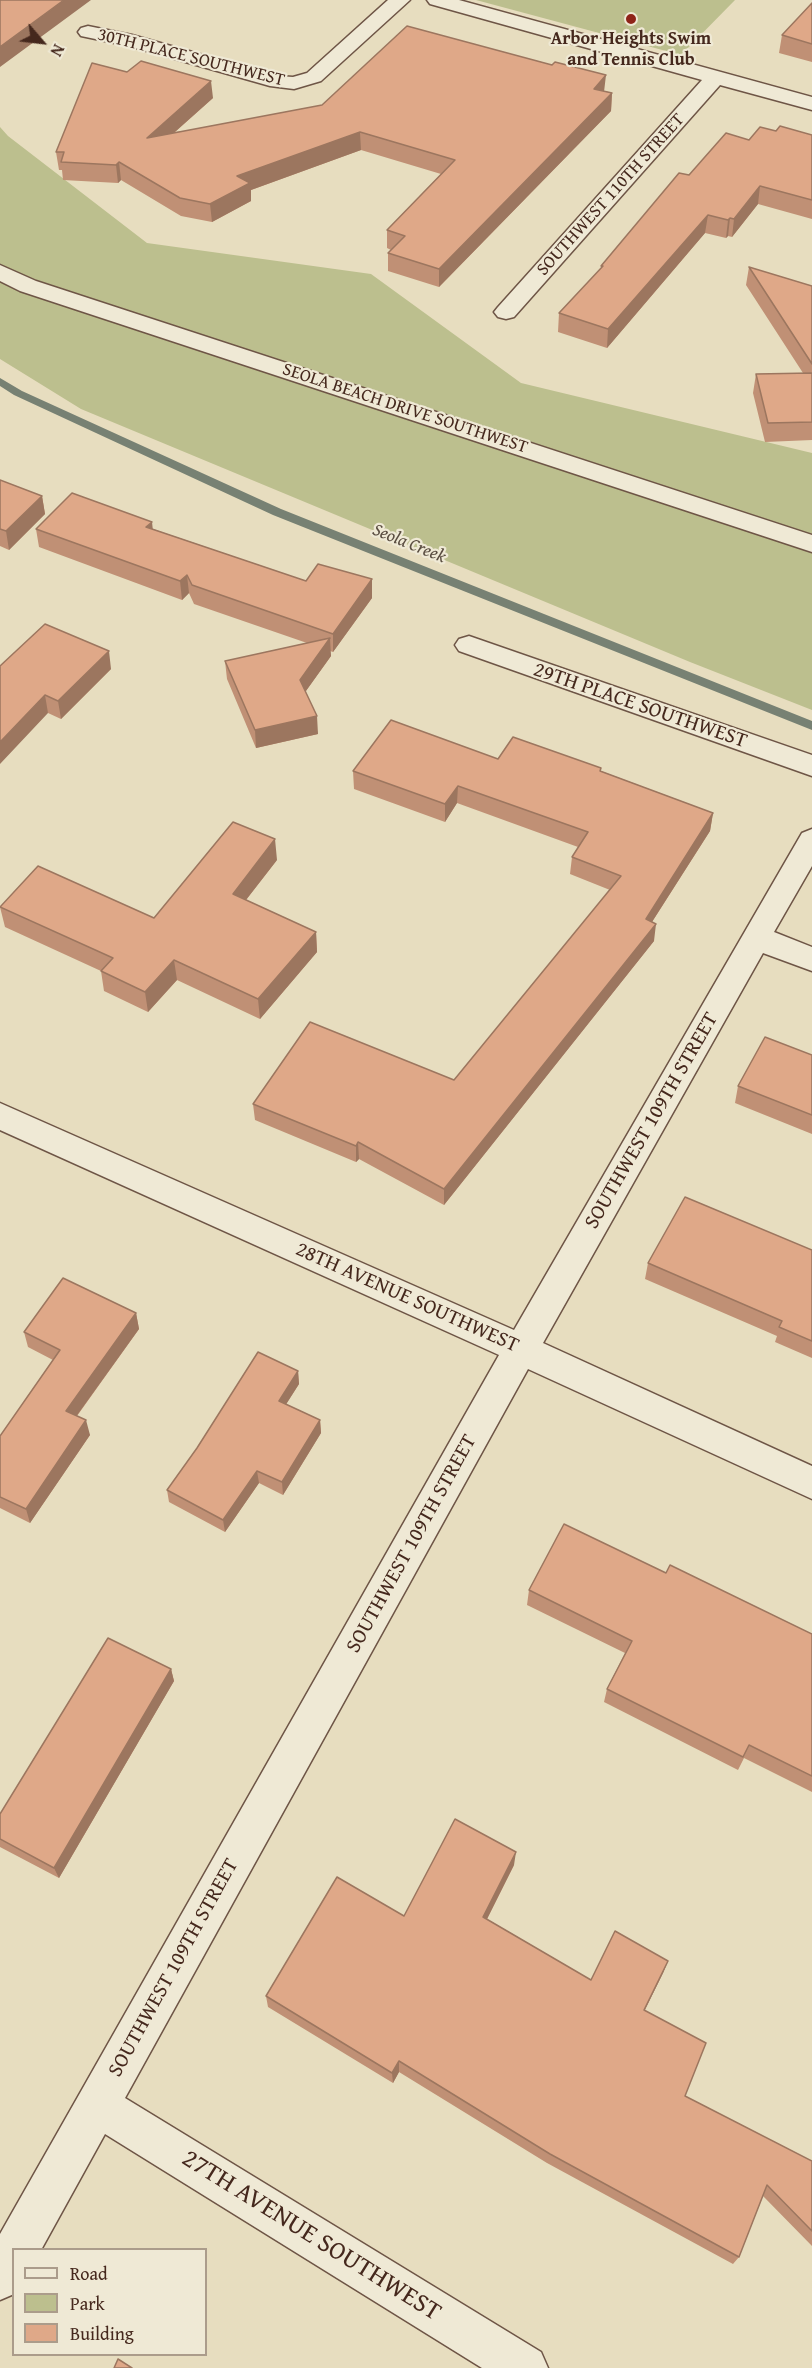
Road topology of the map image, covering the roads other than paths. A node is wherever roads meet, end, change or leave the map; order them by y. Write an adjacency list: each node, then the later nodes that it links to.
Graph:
1 (400, 0): 3 (street, 30TH PLACE SOUTHWEST)
2 (437, 0): 4 (street)
3 (88, 32)
4 (716, 77): 5 (street); 7 (street, SOUTHWEST 110TH STREET)
5 (812, 104)
6 (0, 272): 8 (street, SEOLA BEACH DRIVE SOUTHWEST)
7 (506, 312)
8 (812, 544)
9 (469, 645): 10 (street, 29TH PLACE SOUTHWEST)
10 (812, 766)
11 (812, 840): 12 (street, SOUTHWEST 109TH STREET)
12 (757, 938): 13 (street); 15 (street, SOUTHWEST 109TH STREET)
13 (812, 959)
14 (0, 1116): 15 (street, 28TH AVENUE SOUTHWEST)
15 (521, 1349): 16 (street, 28TH AVENUE SOUTHWEST); 17 (street, SOUTHWEST 109TH STREET)
16 (812, 1483)
17 (97, 2105): 18 (street, SOUTHWEST 109TH STREET); 21 (street, 27TH AVENUE SOUTHWEST)
18 (17, 2248)
19 (12, 2256): 20 (street, SOUTHWEST 109TH STREET)
20 (0, 2277)
21 (525, 2368)

